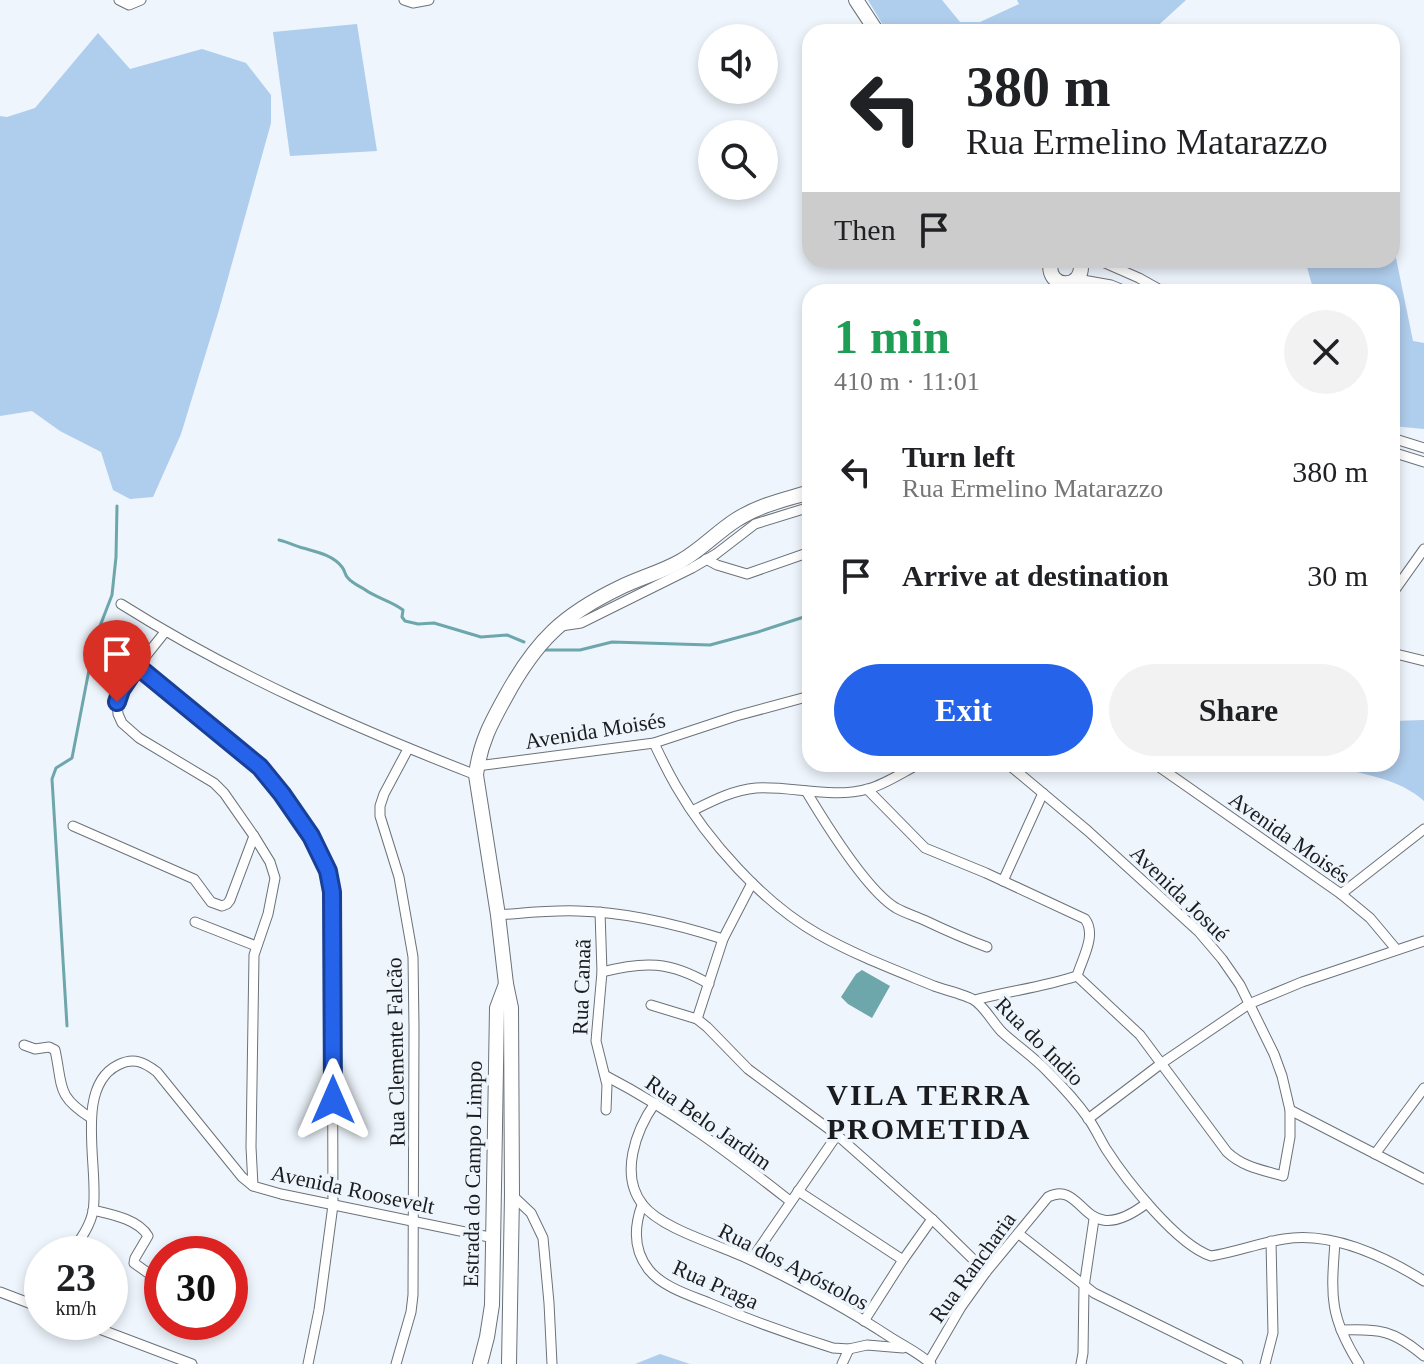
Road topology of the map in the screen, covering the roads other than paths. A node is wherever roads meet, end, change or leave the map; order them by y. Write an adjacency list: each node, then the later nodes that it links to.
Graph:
1 (119, 0): 2 (street)
2 (141, 0)
3 (404, 0): 4 (street)
4 (427, 0)
5 (856, 0): 6 (street)
6 (872, 24)
7 (1051, 268): 9 (street)
8 (1116, 268): 10 (street)
9 (1074, 284)
10 (1150, 284)
11 (1400, 440): 12 (street)
12 (1424, 448)
13 (1400, 454): 14 (street)
14 (1424, 462)
15 (802, 494): 22 (street, Estrada do Campo Limpo)
16 (802, 509): 19 (street)
17 (1424, 549): 20 (street)
18 (802, 555): 19 (street)
19 (706, 559): 22 (street)
20 (1400, 583)
21 (121, 604): 23 (street)
22 (561, 626): 30 (street, Estrada do Campo Limpo)
23 (165, 632): 26 (street); 29 (street)
24 (1400, 655): 25 (street)
25 (1424, 661)
26 (137, 666): 40 (street); 77 (street)
27 (802, 698): 28 (street, Avenida Moisés)
28 (654, 743): 30 (street, Avenida Moisés); 37 (street, Rua do Indio)
29 (408, 749): 30 (street); 82 (street, Rua Clemente Falcão)
30 (476, 771): 45 (street, Estrada do Campo Limpo)
31 (902, 772): 34 (street)
32 (1018, 772): 36 (street, Avenida Josué)
33 (1166, 772): 43 (street, Avenida Moisés)
34 (867, 789): 35 (street); 41 (street)
35 (806, 791): 37 (street); 50 (street)
36 (1043, 793): 41 (street); 57 (street, Avenida Josué)
37 (692, 811): 42 (street, Rua do Indio)
38 (73, 826): 40 (street)
39 (1424, 829): 43 (street)
40 (254, 836): 49 (street)
41 (1003, 881): 53 (street)
42 (752, 883): 47 (street); 56 (street, Rua do Indio)
43 (1341, 894): 51 (street, Avenida Moisés)
44 (600, 912): 45 (street); 47 (street); 52 (street, Rua Canaã)
45 (498, 915): 54 (street, Estrada do Campo Limpo)
46 (195, 922): 49 (street)
47 (723, 939): 55 (street)
48 (1424, 941): 51 (street)
49 (256, 946): 72 (street)
50 (987, 947)
51 (1396, 949): 57 (street)
52 (602, 972): 55 (street); 62 (street, Rua Canaã)
53 (1077, 976): 56 (street); 61 (street)
54 (506, 984): 74 (street, Estrada do Campo Limpo); 86 (street, Estrada do Campo Limpo)
55 (709, 984): 59 (street)
56 (975, 1000): 68 (street, Rua do Indio)
57 (1249, 1004): 61 (street); 66 (street, Avenida Josué)
58 (651, 1005): 59 (street)
59 (697, 1019): 69 (street)
60 (24, 1045): 67 (street)
61 (1162, 1063): 66 (street, Avenida Josué); 68 (street)
62 (606, 1076): 64 (street, Rua Belo Jardim); 65 (street, Rua Canaã)
63 (1424, 1088): 70 (street)
64 (655, 1103): 75 (street, Rua Belo Jardim); 78 (street, Rua Praga)
65 (606, 1110)
66 (1290, 1110): 70 (street)
67 (91, 1118): 72 (street); 79 (street)
68 (1088, 1119): 76 (street, Rua do Indio)
69 (837, 1135): 73 (street); 80 (street)
70 (1375, 1154): 71 (street)
71 (1424, 1179)
72 (253, 1186): 77 (street, Avenida Roosevelt)
73 (798, 1191): 75 (street); 91 (street)
74 (512, 1195): 109 (street, Estrada do Campo Limpo); 110 (street)
75 (790, 1201): 90 (street)
76 (1147, 1203): 81 (street); 87 (street, Rua do Indio)
77 (333, 1205): 82 (street, Avenida Roosevelt); 106 (street)
78 (642, 1205): 90 (street, Rua dos Apóstolos); 102 (street, Rua Praga)
79 (93, 1210): 84 (street); 85 (street)
80 (932, 1219): 91 (street); 93 (street)
81 (1094, 1219): 83 (street, Rua Rancharia); 95 (street)
82 (413, 1221): 86 (street, Avenida Roosevelt); 107 (street, Rua Clemente Falcão)
83 (1019, 1234): 93 (street, Rua Rancharia); 95 (street)
84 (81, 1236)
85 (148, 1236)
86 (494, 1238): 108 (street, Estrada do Campo Limpo)
87 (1271, 1241): 88 (street, Rua do Indio); 114 (street)
88 (1335, 1242): 94 (street, Rua do Indio); 99 (street)
89 (144, 1243): 92 (street)
90 (751, 1260): 98 (street, Rua dos Apóstolos)
91 (903, 1260): 98 (street)
92 (144, 1270)
93 (986, 1272): 104 (street, Rua Rancharia)
94 (1424, 1281)
95 (1084, 1287): 112 (street); 113 (street)
96 (0, 1292): 97 (street)
97 (24, 1301)
98 (864, 1321): 101 (street, Rua dos Apóstolos)
99 (1341, 1330): 103 (street); 115 (street)
100 (128, 1340): 105 (street)
101 (907, 1348): 102 (street, Rua Praga); 104 (street, Rua dos Apóstolos)
102 (849, 1349): 111 (street)
103 (1424, 1356)
104 (930, 1363)
105 (192, 1364)
106 (308, 1364)
107 (396, 1364)
108 (480, 1364)
109 (509, 1364)
110 (552, 1364)
111 (842, 1364)
112 (1081, 1364)
113 (1238, 1364)
114 (1265, 1364)
115 (1359, 1364)

